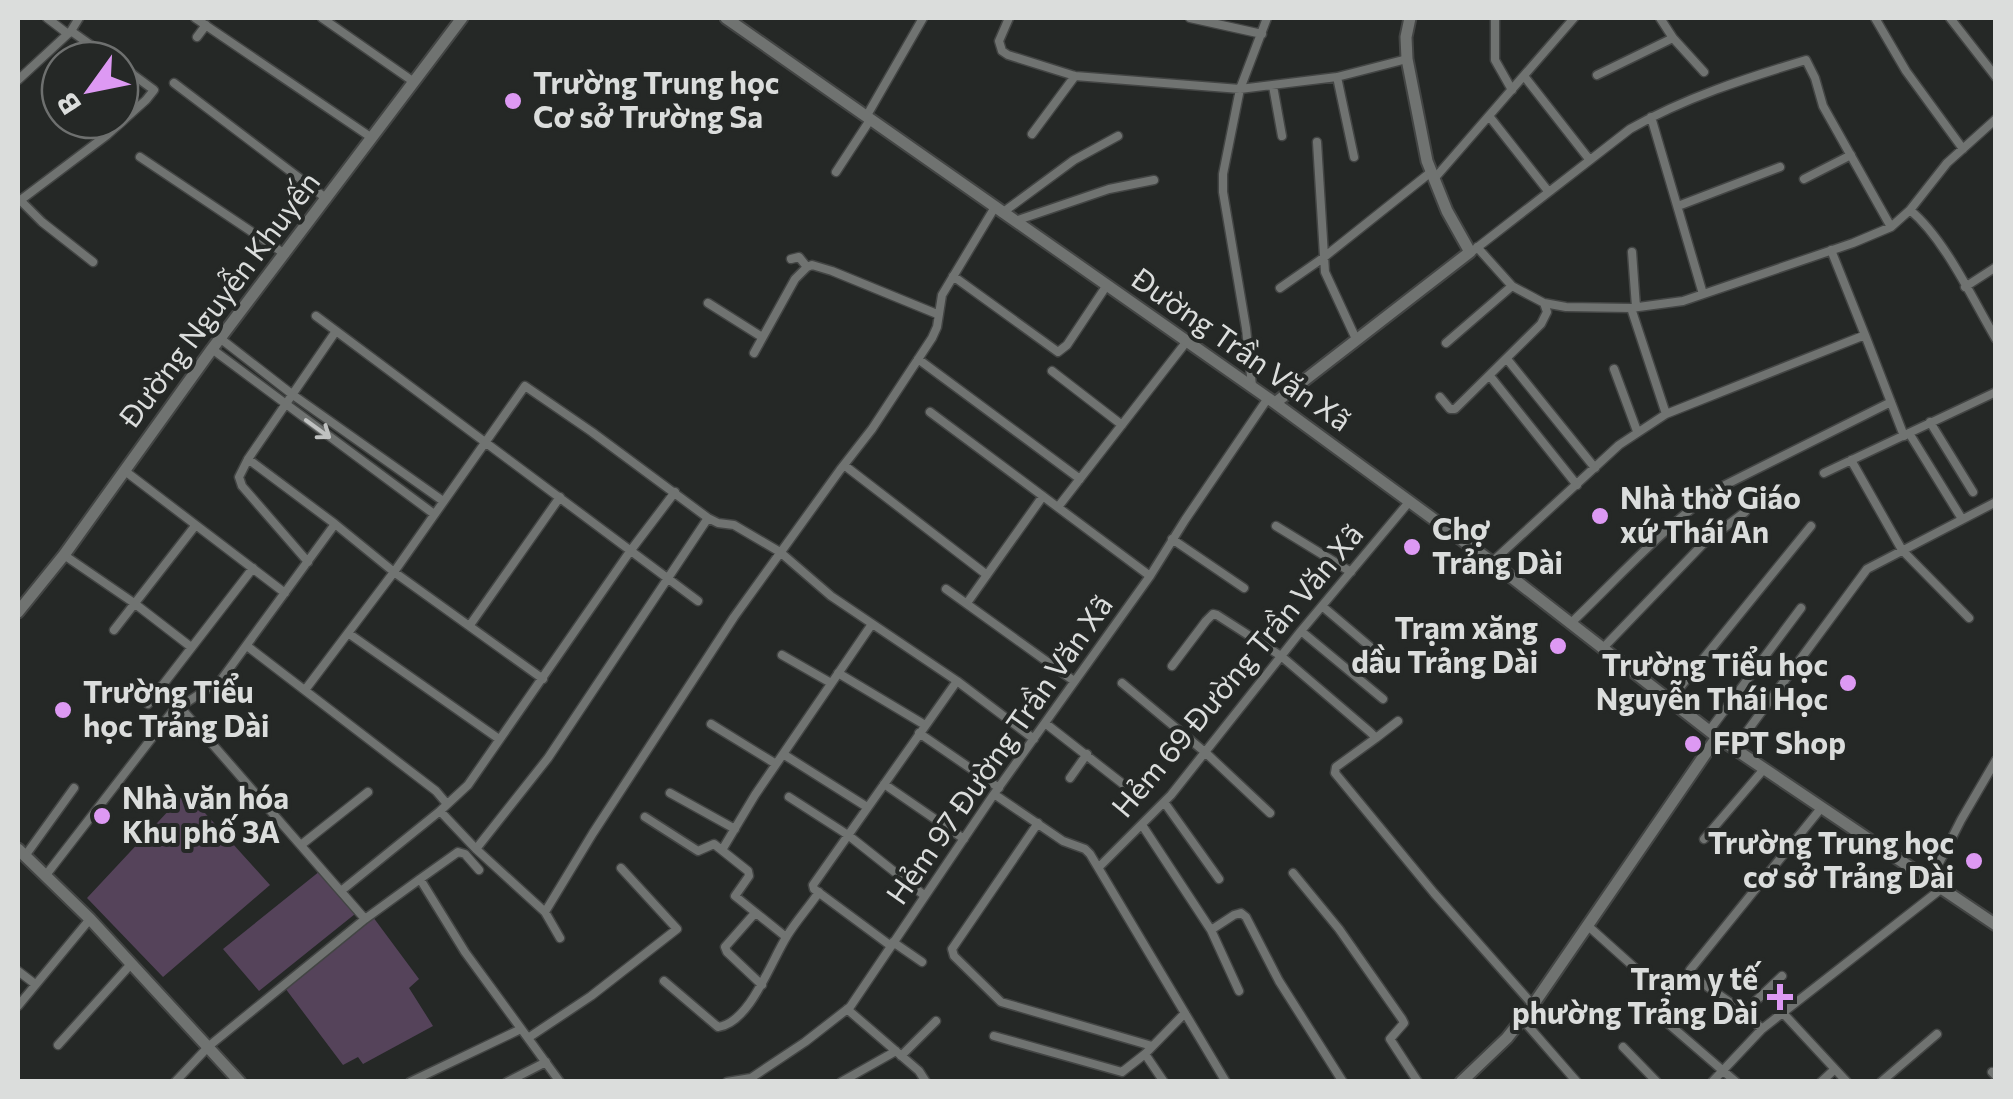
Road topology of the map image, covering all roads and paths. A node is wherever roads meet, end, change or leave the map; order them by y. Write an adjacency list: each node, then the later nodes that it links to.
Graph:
1 (46, 18): 18 (street)
2 (79, 18): 18 (street)
3 (196, 18): 17 (street)
4 (322, 18): 32 (street)
5 (462, 18): 32 (street, Đường Nguyễn Khuyến)
6 (726, 18): 40 (street, Đường Trần Văn Xã)
7 (923, 18): 40 (street)
8 (1010, 18): 26 (street)
9 (1190, 18): 19 (street)
10 (1267, 18): 19 (street)
11 (1410, 18): 23 (street)
12 (1495, 18): 36 (street)
13 (1574, 18): 27 (street)
14 (1660, 18): 21 (street)
15 (1876, 18): 48 (street)
16 (1950, 18): 29 (street)
17 (206, 25): 20 (street); 45 (street)
18 (69, 32): 22 (street); 30 (street)
19 (1262, 34): 35 (street)
20 (197, 37)
21 (1673, 38): 24 (street); 25 (street)
22 (81, 40)
23 (1407, 59): 28 (street); 55 (street)
24 (1704, 72)
25 (1597, 75)
26 (1074, 76): 35 (street); 42 (street)
27 (1524, 76): 36 (street); 52 (street)
28 (1337, 77): 34 (street); 51 (street)
29 (1996, 77)
30 (18, 80)
31 (140, 80): 37 (street)
32 (414, 82): 45 (street, Đường Nguyễn Khuyến)
33 (174, 83): 59 (street)
34 (1273, 86): 35 (street); 44 (street)
35 (1240, 89): 100 (street)
36 (1512, 90): 38 (street)
37 (140, 105)
38 (1489, 116): 55 (street); 58 (street)
39 (1651, 117): 49 (street); 52 (street); 61 (street)
40 (868, 119): 54 (street); 62 (street, Đường Trần Văn Xã)
41 (1996, 120): 48 (street)
42 (1032, 134)
43 (1118, 136): 62 (street)
44 (1282, 136)
45 (372, 138): 59 (street, Đường Nguyễn Khuyến)
46 (101, 140): 60 (street)
47 (1318, 142): 71 (street)
48 (1964, 148): 63 (street)
49 (1851, 156): 57 (street); 65 (street)
50 (140, 157): 69 (street)
51 (1354, 157)
52 (1589, 158): 58 (street)
53 (1780, 167): 61 (street)
54 (836, 172)
55 (1432, 176): 66 (street); 71 (street)
56 (1154, 180): 64 (street)
57 (1804, 180)
58 (1548, 191): 66 (street)
59 (327, 199): 69 (street, Đường Nguyễn Khuyến)
60 (19, 201): 72 (street)
61 (1678, 206): 80 (street)
62 (998, 210): 64 (street, Đường Trần Văn Xã); 75 (street)
63 (1910, 210): 65 (street); 78 (street)
64 (1014, 222): 76 (street, Đường Trần Văn Xã)
65 (1891, 227): 67 (street)
66 (1474, 250): 77 (street); 89 (street)
67 (1832, 250): 80 (street); 87 (street)
68 (1632, 252): 83 (street)
69 (285, 254): 93 (street, Đường Nguyễn Khuyến)
70 (798, 254): 73 (street)
71 (1323, 258): 79 (street); 89 (street)
72 (93, 262)
73 (807, 266): 84 (street); 88 (street)
74 (1996, 267): 78 (street)
75 (952, 276): 76 (street); 84 (street)
76 (1106, 285): 90 (street, Đường Trần Văn Xã)
77 (1512, 286): 81 (street); 92 (street)
78 (1966, 287): 91 (street)
79 (1280, 288)
80 (1703, 294): 83 (street)
81 (1544, 303): 83 (street); 96 (street)
82 (708, 304): 88 (street)
83 (1634, 307): 108 (street)
84 (937, 314): 95 (street)
85 (316, 316): 86 (street)
86 (336, 331): 102 (street); 113 (street)
87 (1865, 335): 105 (street); 108 (street)
88 (762, 338): 94 (street)
89 (1356, 339): 104 (street)
90 (1188, 340): 100 (street, Đường Trần Văn Xã); 110 (street)
91 (1996, 340)
92 (1446, 343)
93 (216, 344): 102 (street); 106 (street); 118 (street, Đường Nguyễn Khuyến)
94 (754, 354)
95 (918, 359): 116 (street); 120 (street)
96 (1507, 359): 99 (street); 117 (street)
97 (1614, 368): 111 (street)
98 (1052, 371): 110 (street)
99 (1490, 376): 103 (street); 121 (street)
100 (1252, 386): 104 (street, Đường Trần Văn Xã)
101 (1996, 392): 109 (street)
102 (293, 395): 106 (street); 126 (street)
103 (1440, 397)
104 (1272, 400): 127 (street, Đường Trần Văn Xã); 138 (street, Hẻm 97 Đường Trần Văn Xã)
105 (1891, 402): 112 (street); 163 (street)
106 (286, 405): 114 (street); 131 (street, one-way to 131)
107 (930, 412): 124 (street)
108 (1666, 414): 111 (street)
109 (1930, 422): 112 (street); 123 (street)
110 (1122, 425): 120 (street)
111 (1637, 431): 117 (street)
112 (1907, 434): 115 (street); 133 (street)
113 (485, 442): 122 (street); 125 (street); 126 (street)
114 (248, 459): 134 (street); 143 (street)
115 (1851, 460): 119 (street); 140 (street)
116 (844, 465): 141 (street); 148 (street)
117 (1595, 468): 121 (street)
118 (125, 472): 135 (street); 142 (street, Đường Nguyễn Khuyến)
119 (1824, 473)
120 (1080, 478): 129 (street)
121 (1578, 485): 144 (street)
122 (675, 492): 132 (street); 139 (street)
123 (1973, 492)
124 (1043, 496): 129 (street); 148 (street)
125 (560, 497): 139 (street); 161 (street)
126 (442, 501): 131 (street)
127 (1409, 502): 144 (street, Đường Trần Văn Xã); 147 (street, Hẻm 69 Đường Trần Văn Xã)
128 (1996, 502): 133 (street)
129 (1058, 507): 149 (street)
130 (1744, 512): 169 (street)
131 (434, 514): 146 (street)
132 (708, 518): 141 (street); 150 (street)
133 (1962, 520): 140 (street)
134 (335, 524): 143 (street); 146 (street)
135 (195, 526): 145 (street); 155 (street)
136 (1276, 526): 147 (street)
137 (1811, 526): 182 (street)
138 (1172, 540): 149 (street, Hẻm 97 Đường Trần Văn Xã); 152 (street)
139 (631, 550): 150 (street); 175 (street)
140 (1902, 550): 160 (street); 193 (street)
141 (780, 552): 162 (street); 236 (street)
142 (64, 554): 155 (street); 159 (street, Đường Nguyễn Khuyến)
143 (308, 562): 153 (street)
144 (1492, 562): 163 (street, Đường Trần Văn Xã)
145 (253, 568): 153 (street); 168 (street)
146 (394, 572): 161 (street); 166 (street)
147 (1350, 572): 157 (street, Hẻm 69 Đường Trần Văn Xã)
148 (987, 575): 156 (street)
149 (1150, 576): 177 (street, Hẻm 97 Đường Trần Văn Xã)
150 (668, 578): 154 (street); 221 (street)
151 (946, 588): 156 (street)
152 (1244, 588)
153 (285, 592): 167 (street)
154 (698, 602)
155 (134, 603): 164 (street); 168 (street)
156 (967, 604): 177 (street)
157 (1322, 606): 165 (street, Hẻm 69 Đường Trần Văn Xã); 172 (street)
158 (1801, 608): 189 (street)
159 (18, 612)
160 (1969, 618)
161 (470, 624): 175 (street)
162 (872, 624): 174 (street); 176 (street)
163 (1570, 624): 169 (street, Đường Trần Văn Xã)
164 (114, 630)
165 (1300, 631): 171 (street, Hẻm 69 Đường Trần Văn Xã); 181 (street)
166 (348, 633): 180 (street); 191 (street)
167 (247, 646): 180 (street); 184 (street)
168 (191, 647): 183 (street)
169 (1602, 649): 182 (street, Đường Trần Văn Xã)
170 (782, 655): 179 (street)
171 (1281, 656): 173 (street); 190 (street); 194 (street, Hẻm 69 Đường Trần Văn Xã)
172 (1381, 656)
173 (1172, 666)
174 (838, 673): 179 (street); 188 (street)
175 (544, 679): 191 (street)
176 (958, 681): 188 (street); 192 (street)
177 (1074, 681): 185 (street, Hẻm 97 Đường Trần Văn Xã)
178 (1122, 683): 194 (street)
179 (831, 684): 195 (street)
180 (306, 690): 211 (street)
181 (1383, 699)
182 (1670, 700): 189 (street, Đường Trần Văn Xã)
183 (148, 704)
184 (180, 707): 220 (street); 228 (street)
185 (1045, 722): 192 (street, Hẻm 97 Đường Trần Văn Xã); 196 (street)
186 (1398, 722): 190 (street)
187 (711, 724): 198 (street)
188 (922, 728): 201 (street); 204 (street)
189 (1713, 734): 193 (street, Đường Trần Văn Xã); 240 (street)
190 (1376, 738): 256 (street)
191 (500, 739): 211 (street)
192 (1034, 739): 204 (street, Hẻm 97 Đường Trần Văn Xã)
193 (1734, 749): 199 (street, Đường Trần Văn Xã)
194 (1206, 752): 208 (street, Hẻm 69 Đường Trần Văn Xã); 212 (street)
195 (783, 754): 198 (street); 209 (street)
196 (1087, 754): 200 (street); 202 (street)
197 (1996, 760): 231 (street)
198 (776, 764): 216 (street)
199 (1764, 770): 210 (street, Đường Trần Văn Xã); 219 (street)
200 (1070, 778)
201 (884, 784): 209 (street); 218 (street)
202 (1123, 784)
203 (74, 788): 223 (street)
204 (996, 791): 214 (street); 218 (street, Hẻm 97 Đường Trần Văn Xã)
205 (368, 792): 220 (street)
206 (670, 793): 216 (street)
207 (788, 797): 217 (street)
208 (1164, 802): 215 (street, Hẻm 69 Đường Trần Văn Xã); 229 (street)
209 (867, 806): 217 (street)
210 (1822, 807): 231 (street, Đường Trần Văn Xã); 259 (street)
211 (444, 808): 221 (street); 233 (street)
212 (1270, 813)
213 (645, 818): 222 (street)
214 (1038, 823): 224 (street); 271 (street)
215 (1142, 825): 224 (street, Hẻm 69 Đường Trần Văn Xã); 242 (street)
216 (735, 828): 222 (street)
217 (848, 835): 234 (street); 235 (street)
218 (964, 839): 235 (street, Hẻm 97 Đường Trần Văn Xã)
219 (1704, 839)
220 (301, 846): 233 (street)
221 (476, 849): 236 (street)
222 (722, 850): 237 (street)
223 (21, 852): 228 (street)
224 (1099, 867): 261 (street)
225 (621, 868): 268 (street)
226 (479, 870): 230 (street)
227 (1293, 872): 289 (street)
228 (46, 875): 238 (street)
229 (1219, 879)
230 (420, 880): 239 (street); 264 (street)
231 (1930, 881): 232 (street, Đường Trần Văn Xã)
232 (1941, 889): 241 (street, Đường Trần Văn Xã); 260 (street)
233 (341, 892): 239 (street)
234 (819, 892): 243 (street); 245 (street)
235 (925, 896): 245 (street, Hẻm 97 Đường Trần Văn Xã)
236 (545, 912): 244 (street)
237 (754, 913): 243 (street); 253 (street)
238 (90, 920): 247 (street); 252 (street)
239 (365, 920): 270 (street)
240 (1587, 925): 249 (street); 256 (street)
241 (1996, 925)
242 (1211, 930): 254 (street); 288 (street)
243 (786, 937): 253 (street)
244 (560, 938)
245 (892, 944): 246 (street); 257 (street, Hẻm 97 Đường Trần Văn Xã)
246 (922, 962)
247 (131, 964): 269 (street); 270 (street)
248 (18, 971): 252 (street)
249 (1644, 976)
250 (1782, 976): 259 (street)
251 (664, 981): 253 (street)
252 (35, 984): 255 (street)
253 (762, 985)
254 (1239, 991)
255 (18, 1006)
256 (1533, 1006): 262 (street)
257 (847, 1009): 273 (street); 283 (street, Hẻm 97 Đường Trần Văn Xã)
258 (1656, 1012): 277 (street)
259 (1744, 1012): 265 (street)
260 (1782, 1012): 265 (street); 276 (street)
261 (1185, 1013): 271 (street); 287 (street)
262 (1522, 1019): 290 (street); 291 (street)
263 (936, 1021): 273 (street)
264 (521, 1029): 268 (street); 280 (street)
265 (1762, 1029): 277 (street)
266 (1937, 1034): 297 (street)
267 (994, 1036): 274 (street)
268 (528, 1038): 275 (street)
269 (58, 1045)
270 (209, 1046): 278 (street); 279 (street)
271 (1152, 1046): 274 (street)
272 (1623, 1047): 292 (street)
273 (899, 1053): 284 (street); 285 (street)
274 (1145, 1054): 286 (street)
275 (546, 1062): 281 (street); 282 (street)
276 (1835, 1068): 295 (street); 296 (street)
277 (1723, 1070): 293 (street); 294 (street)
278 (174, 1082)
279 (240, 1082)
280 (410, 1082)
281 (508, 1082)
282 (560, 1082)
283 (727, 1082)
284 (841, 1082)
285 (926, 1082)
286 (1164, 1082)
287 (1226, 1082)
288 (1343, 1082)
289 (1418, 1082)
290 (1461, 1082)
291 (1577, 1082)
292 (1657, 1082)
293 (1712, 1082)
294 (1736, 1082)
295 (1822, 1082)
296 (1847, 1082)
297 (1881, 1082)

